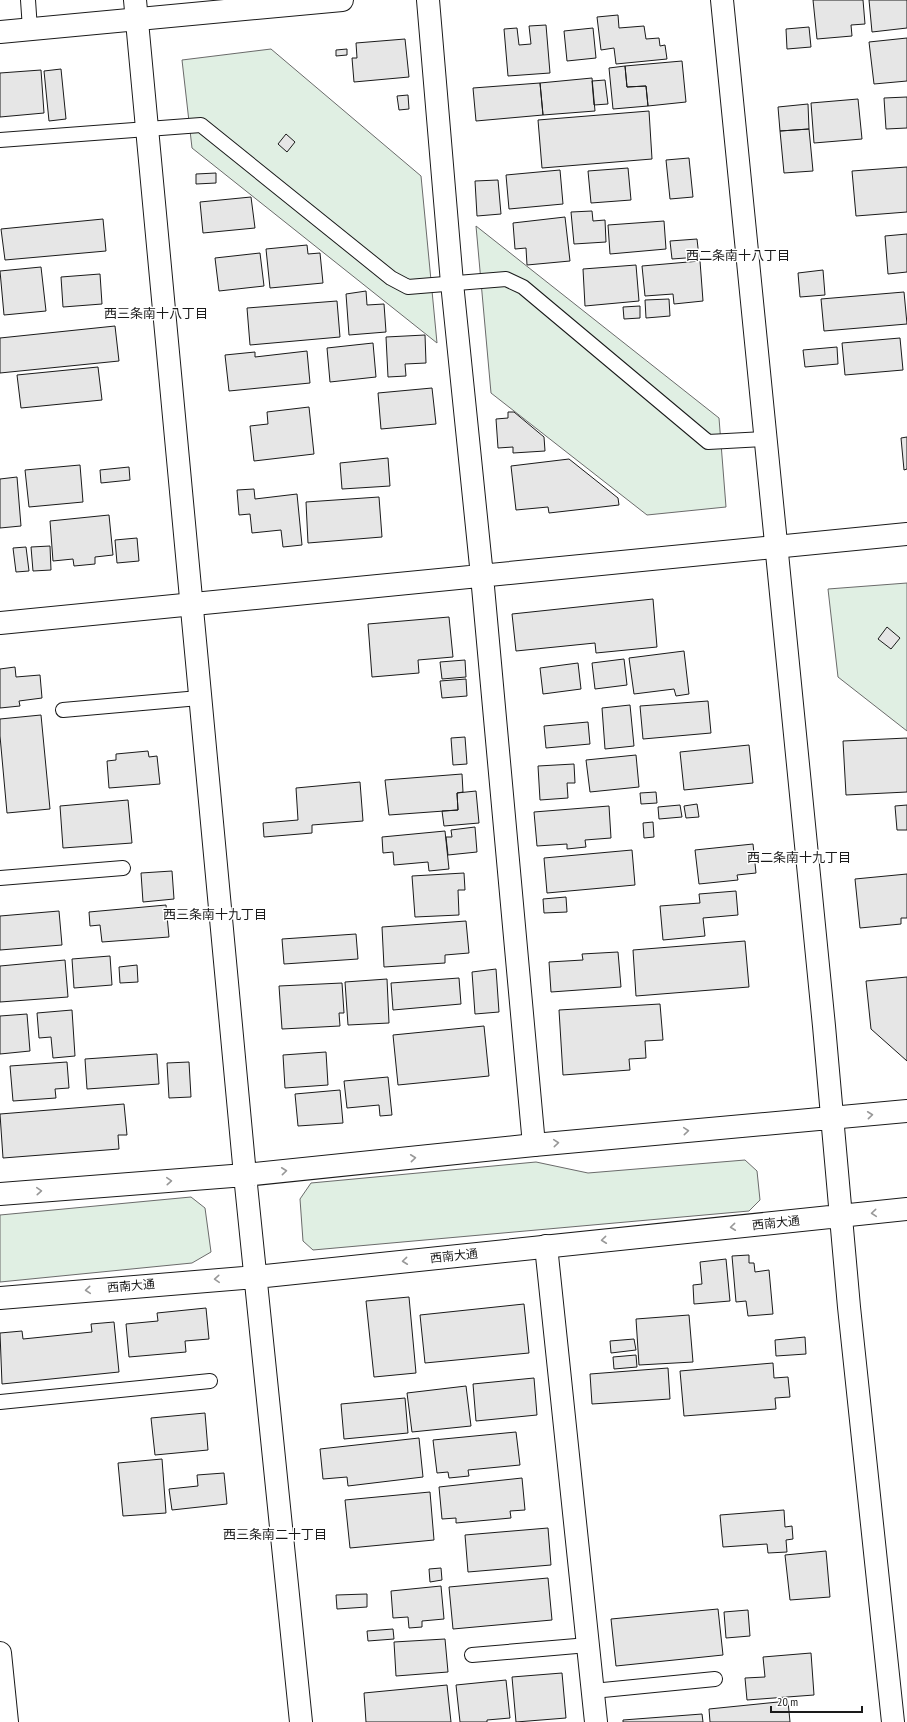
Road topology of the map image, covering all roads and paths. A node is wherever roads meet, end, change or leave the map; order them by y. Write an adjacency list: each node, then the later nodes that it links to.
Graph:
1 (28, 0): 6 (lane)
2 (342, 0): 5 (street)
3 (428, 0): 10 (street)
4 (722, 0): 11 (street)
5 (136, 10): 6 (street); 8 (street)
6 (30, 29): 7 (street)
7 (0, 32)
8 (147, 129): 9 (lane); 10 (lane); 15 (street)
9 (0, 140)
10 (452, 283): 11 (lane); 14 (street)
11 (765, 439): 13 (street)
12 (907, 534): 13 (street)
13 (776, 547): 14 (street); 22 (street)
14 (482, 576): 15 (street); 23 (street)
15 (191, 604): 16 (street); 17 (street)
16 (0, 623)
17 (200, 698): 18 (lane); 24 (street)
18 (63, 710)
19 (123, 868): 20 (lane)
20 (0, 878)
21 (907, 1111): 22 (street, one-way to 21)
22 (832, 1119): 23 (street, one-way to 22); 27 (street)
23 (534, 1145): 24 (street, one-way to 23)
24 (245, 1175): 25 (street, one-way to 24); 29 (street)
25 (0, 1194)
26 (907, 1210): 27 (street, 西南大通, one-way to 27)
27 (841, 1216): 28 (street, 西南大通, one-way to 28); 41 (street)
28 (546, 1246): 29 (street, 西南大通, one-way to 29); 33 (street)
29 (256, 1277): 30 (street, 西南大通, one-way to 30); 39 (street)
30 (0, 1298)
31 (210, 1381): 32 (lane)
32 (0, 1402)
33 (588, 1646): 35 (lane); 37 (street)
34 (0, 1653): 38 (street)
35 (472, 1655)
36 (714, 1679): 37 (lane)
37 (592, 1691): 40 (street)
38 (7, 1722)
39 (300, 1722)
40 (596, 1722)
41 (893, 1722)

